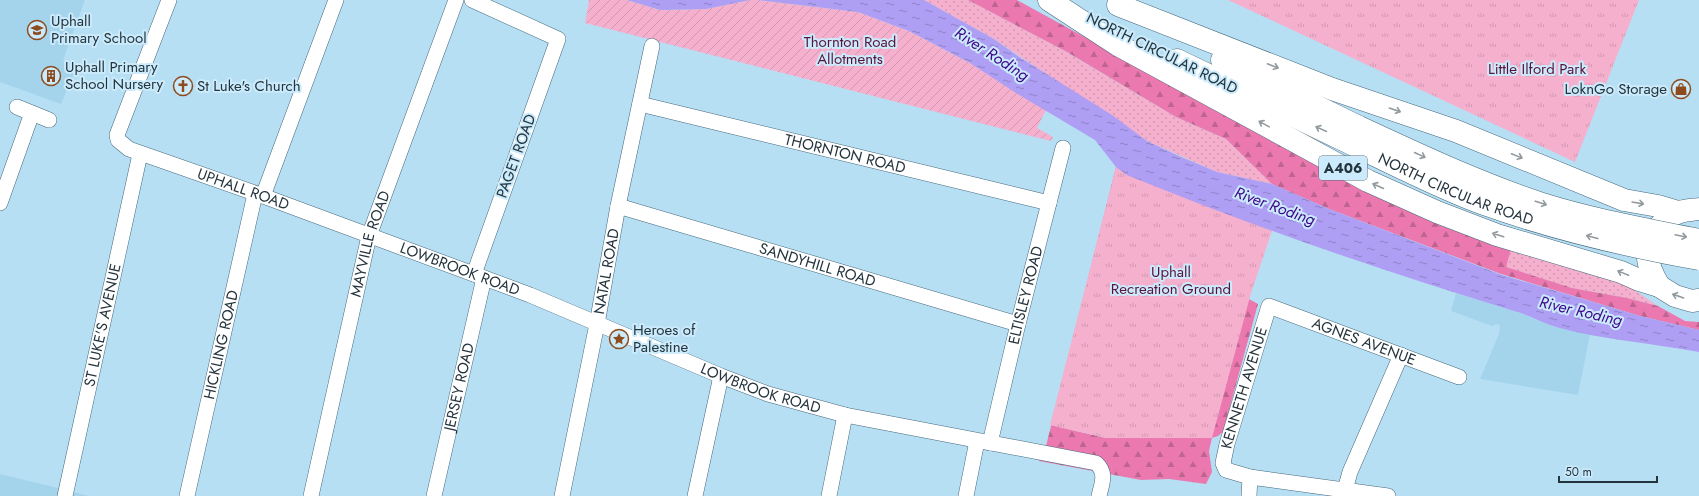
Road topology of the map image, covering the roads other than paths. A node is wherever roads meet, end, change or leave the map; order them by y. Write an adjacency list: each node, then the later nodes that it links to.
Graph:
1 (169, 0): 14 (street, UPHALL ROAD)
2 (336, 0): 15 (street, HICKLING ROAD)
3 (456, 0): 20 (street, MAYVILLE ROAD)
4 (472, 0): 23 (street, PAGET ROAD)
5 (1050, 0): 12 (highway, NORTH CIRCULAR ROAD / A406, one-way to 5); 24 (highway, A406, one-way to 5)
6 (1113, 2): 12 (highway, NORTH CIRCULAR ROAD / A406); 19 (highway, A406, one-way to 19)
7 (652, 46): 8 (street, NATAL ROAD)
8 (640, 104): 17 (street, THORNTON ROAD); 18 (street, NATAL ROAD)
9 (17, 107): 10 (street)
10 (32, 113): 11 (street); 16 (street)
11 (49, 120)
12 (1358, 136): 21 (highway, NORTH CIRCULAR ROAD / A406, one-way to 21, bridge); 22 (highway, NORTH CIRCULAR ROAD / A406, one-way to 12, bridge)
13 (1063, 148): 17 (street, ELTISLEY ROAD)
14 (140, 154): 15 (street, UPHALL ROAD); 36 (street, ST LUKE'S AVENUE)
15 (259, 195): 20 (street, UPHALL ROAD); 37 (street, HICKLING ROAD)
16 (0, 203)
17 (1049, 203): 28 (street, ELTISLEY ROAD)
18 (618, 206): 27 (street, NATAL ROAD); 28 (street, SANDYHILL ROAD)
19 (1688, 211): 24 (highway, A406)
20 (369, 236): 23 (street, LOWBROOK ROAD); 38 (street, MAYVILLE ROAD)
21 (1699, 240)
22 (1699, 259)
23 (479, 276): 27 (street, LOWBROOK ROAD); 39 (street, JERSEY ROAD)
24 (1659, 286): 25 (highway, A406, one-way to 24)
25 (1699, 300)
26 (1269, 306): 29 (street, AGNES AVENUE); 34 (street, KENNETH AVENUE)
27 (597, 324): 30 (street, LOWBROOK ROAD); 40 (street, NATAL ROAD)
28 (1018, 324): 33 (street, ELTISLEY ROAD)
29 (1400, 355): 31 (street, AGNES AVENUE); 35 (street)
30 (721, 376): 32 (street, LOWBROOK ROAD); 41 (street)
31 (1459, 377)
32 (845, 415): 33 (street, LOWBROOK ROAD); 42 (street)
33 (984, 442): 43 (street, ELTISLEY ROAD); 44 (street, LOWBROOK ROAD)
34 (1250, 477): 35 (street); 45 (street)
35 (1341, 492): 46 (street)
36 (65, 496)
37 (187, 496)
38 (311, 496)
39 (434, 496)
40 (562, 496)
41 (695, 496)
42 (829, 496)
43 (966, 496)
44 (1099, 496)
45 (1249, 496)
46 (1388, 496)

